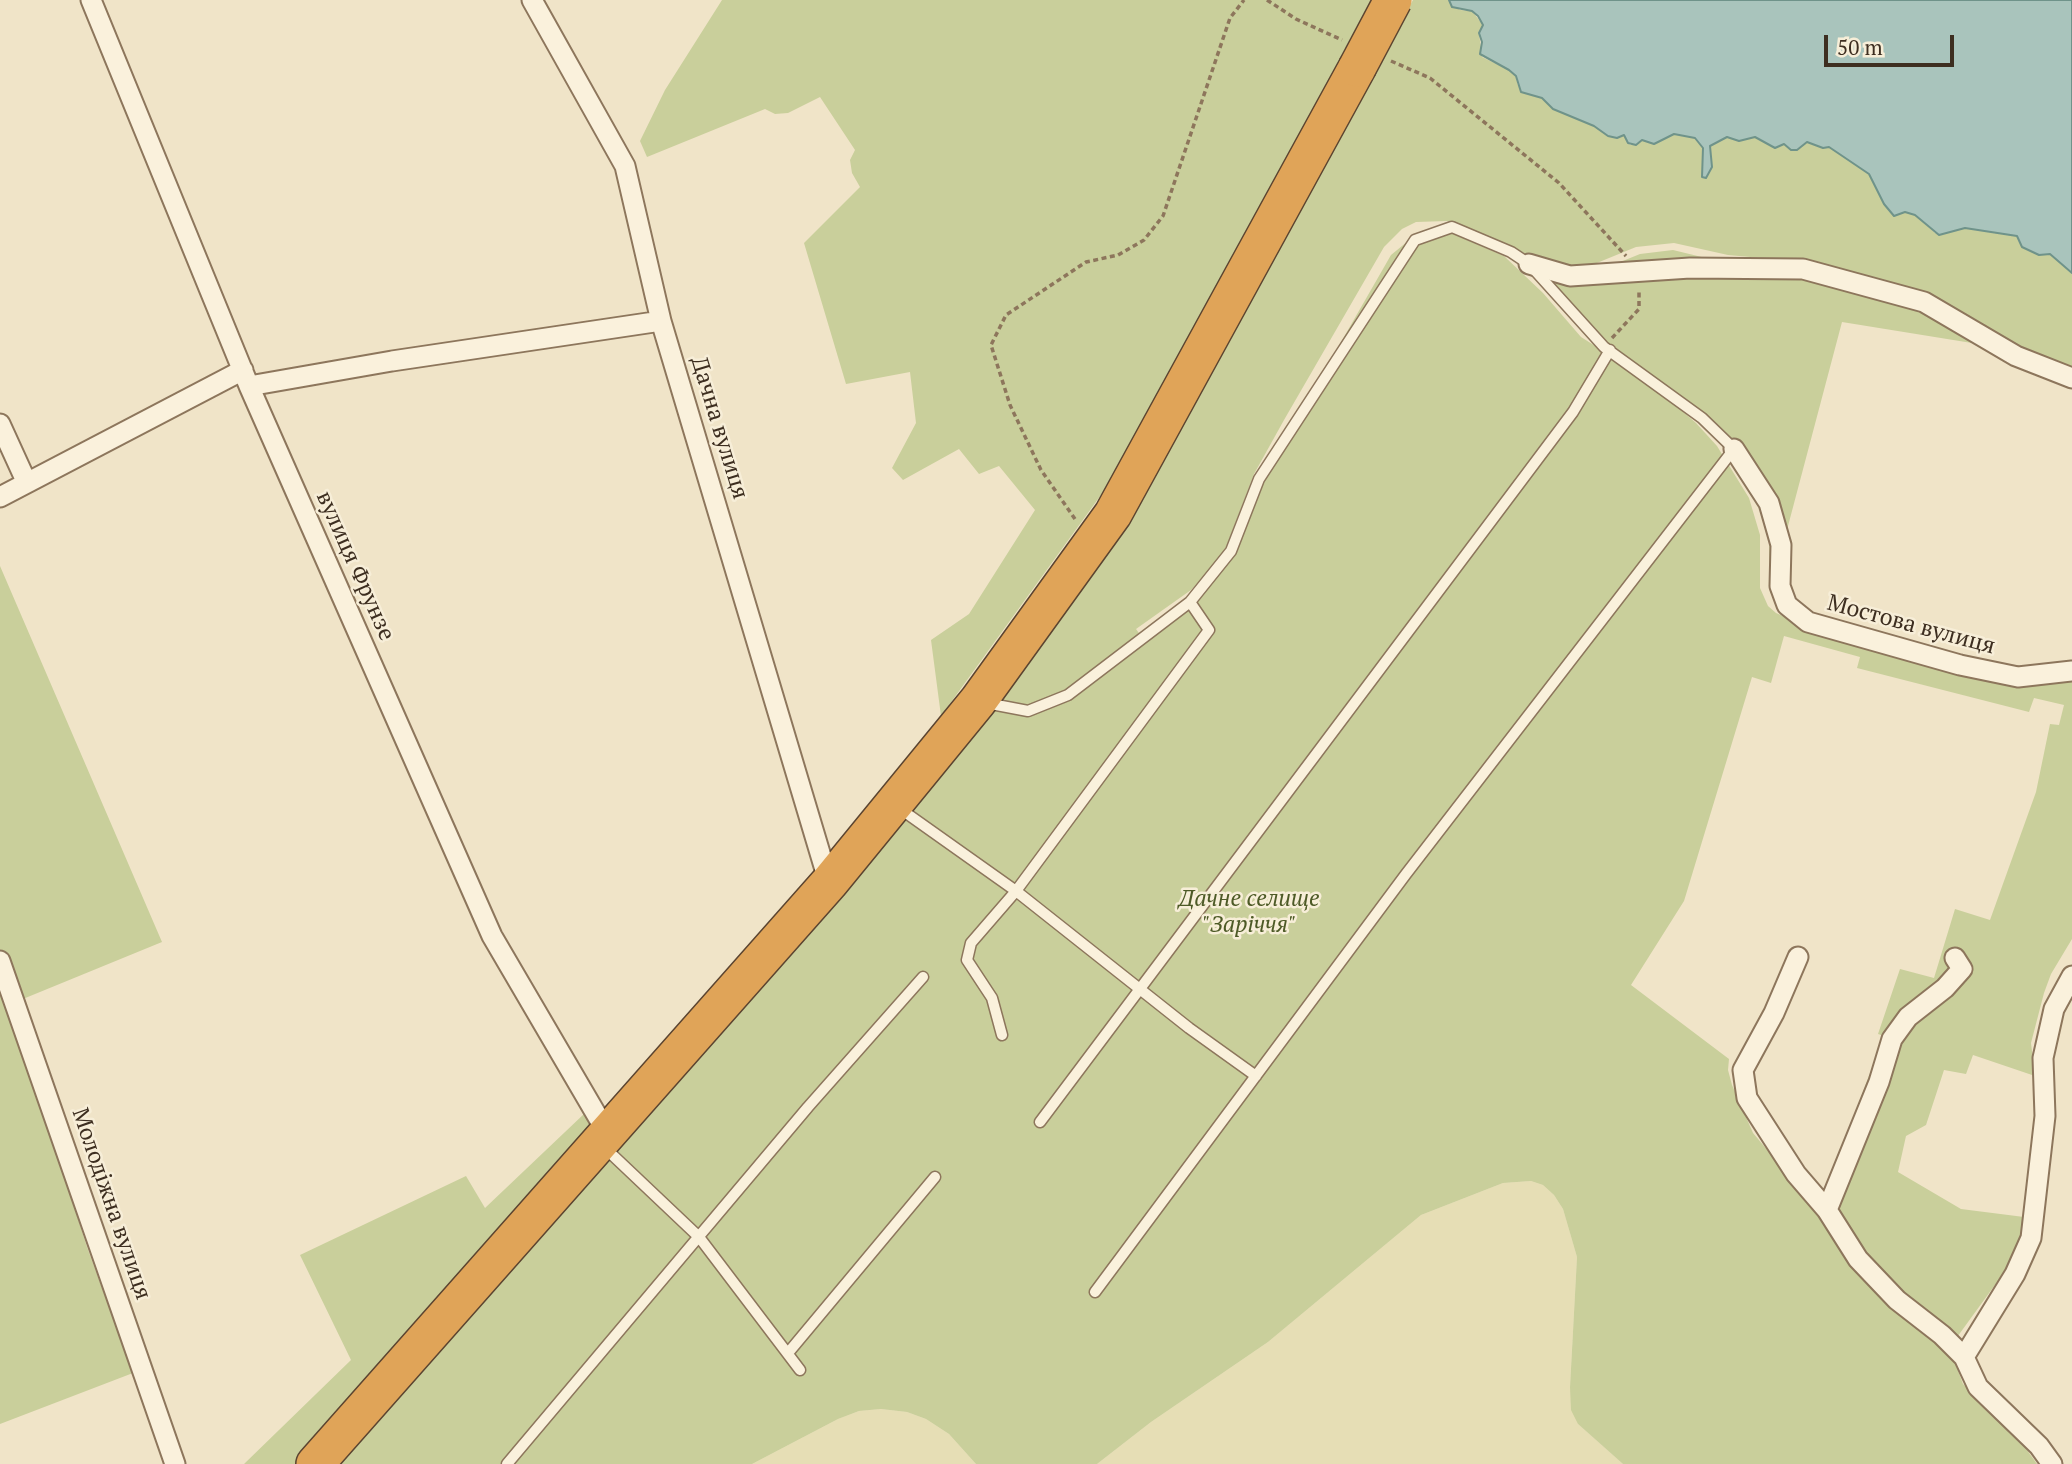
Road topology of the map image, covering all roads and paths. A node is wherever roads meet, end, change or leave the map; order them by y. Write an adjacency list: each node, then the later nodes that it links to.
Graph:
1 (91, 0): 11 (street, вулиця Фрунзе)
2 (532, 0): 9 (street, Дачна вулиця)
3 (1244, 0): 17 (path)
4 (1267, 0): 6 (path)
5 (1393, 0): 6 (highway, bridge)
6 (1364, 56): 8 (path); 17 (highway)
7 (1529, 264): 8 (street); 10 (lane); 18 (lane)
8 (1639, 271): 10 (path); 12 (street)
9 (661, 321): 11 (street); 22 (street, Дачна вулиця)
10 (1607, 348): 14 (lane); 29 (lane)
11 (246, 378): 15 (street); 33 (street, вулиця Фрунзе)
12 (2072, 378)
13 (0, 424): 15 (street)
14 (1734, 449): 19 (street, Мостова вулиця); 31 (lane)
15 (26, 481): 16 (street)
16 (0, 496)
17 (1093, 544): 20 (highway)
18 (1190, 602): 20 (lane); 23 (lane)
19 (2072, 671)
20 (978, 701): 21 (highway)
21 (895, 805): 22 (highway); 23 (lane)
22 (829, 883): 33 (highway)
23 (1016, 891): 29 (lane); 30 (lane)
24 (1798, 957): 35 (street)
25 (1955, 958): 35 (street)
26 (0, 961): 41 (street, Молодіжна вулиця)
27 (2072, 976): 39 (street)
28 (923, 977): 36 (lane)
29 (1140, 989): 31 (lane); 32 (lane)
30 (1002, 1035)
31 (1256, 1076): 37 (lane)
32 (1040, 1122)
33 (605, 1140): 36 (lane); 42 (highway)
34 (935, 1177): 38 (lane)
35 (1827, 1210): 39 (street)
36 (699, 1237): 38 (lane); 43 (lane)
37 (1095, 1292)
38 (788, 1353): 40 (lane)
39 (1964, 1357): 44 (street)
40 (800, 1370)
41 (175, 1464)
42 (316, 1464)
43 (508, 1464)
44 (2052, 1464)

